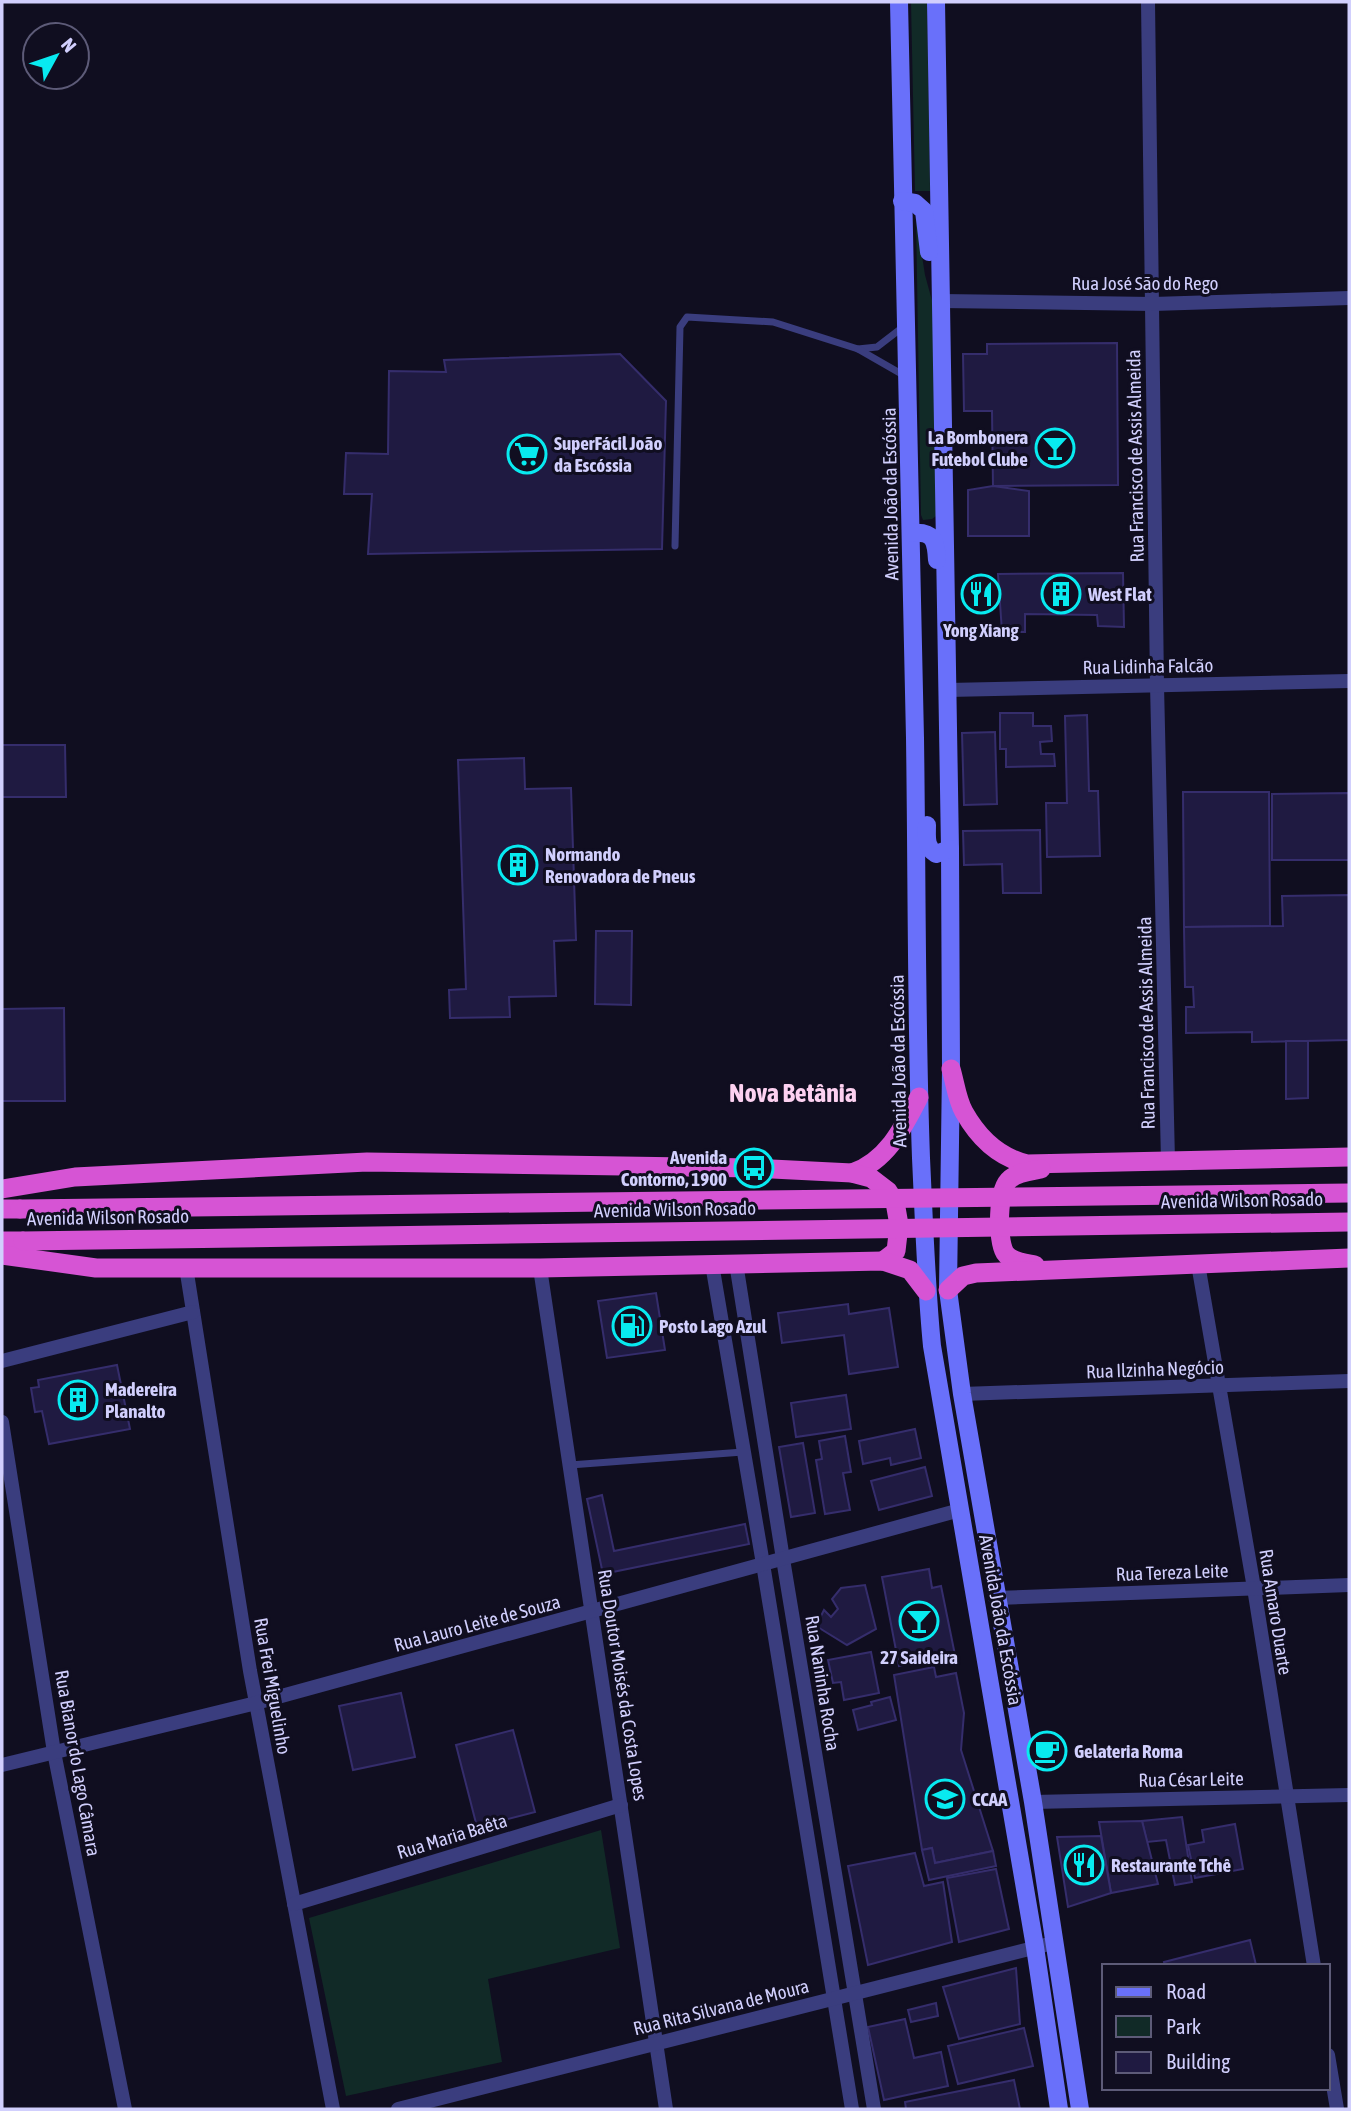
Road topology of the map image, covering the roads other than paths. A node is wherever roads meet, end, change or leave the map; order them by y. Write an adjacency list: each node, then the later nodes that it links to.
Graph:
1 (900, 2): 4 (main road, Avenida João da Escóssia)
2 (936, 2): 5 (main road, Avenida João da Escóssia)
3 (1148, 2): 8 (street, Rua Francisco de Assis Almeida)
4 (902, 201): 5 (main road); 9 (main road, Avenida João da Escóssia)
5 (940, 273): 7 (main road, Avenida João da Escóssia)
6 (1349, 298): 8 (street, Rua José São do Rego)
7 (941, 302): 8 (street, Rua José São do Rego); 14 (main road, Avenida João da Escóssia)
8 (1153, 304): 16 (street, Rua Francisco de Assis Almeida)
9 (905, 325): 10 (lane); 11 (main road, Avenida João da Escóssia)
10 (858, 349): 11 (lane); 13 (lane)
11 (909, 379): 12 (main road, Avenida João da Escóssia)
12 (912, 533): 14 (main road); 18 (main road, Avenida João da Escóssia)
13 (675, 545)
14 (947, 632): 17 (main road, Avenida João da Escóssia)
15 (1349, 681): 16 (street, Rua Lidinha Falcão)
16 (1157, 685): 17 (street, Rua Lidinha Falcão); 23 (street, Rua Francisco de Assis Almeida)
17 (948, 690): 19 (main road, Avenida João da Escóssia)
18 (915, 732): 19 (main road); 21 (main road, Avenida João da Escóssia)
19 (950, 849): 20 (main road, Avenida João da Escóssia)
20 (951, 1069): 24 (highway); 40 (main road, Avenida João da Escóssia)
21 (919, 1097): 25 (highway); 41 (main road, Avenida João da Escóssia)
22 (1349, 1157): 23 (highway)
23 (1168, 1161): 24 (highway)
24 (1062, 1163): 39 (highway)
25 (852, 1173): 26 (highway); 33 (highway)
26 (2, 1189)
27 (1349, 1193): 28 (highway, Avenida Wilson Rosado, bridge)
28 (11, 1209)
29 (1349, 1222): 30 (highway, Avenida Wilson Rosado, bridge)
30 (2, 1241)
31 (2, 1255): 37 (highway)
32 (1349, 1258): 36 (highway)
33 (883, 1261): 34 (highway); 41 (highway)
34 (736, 1263): 35 (highway); 51 (street, Rua Naninha Rocha)
35 (712, 1264): 38 (highway); 48 (street, Rua Naninha Rocha)
36 (1198, 1265): 39 (highway); 45 (street, Rua Amaro Duarte)
37 (186, 1267): 38 (highway); 42 (street, Rua Frei Miguelinho)
38 (540, 1268): 49 (street, Rua Doutor Moisés da Costa Lopes)
39 (1059, 1270): 40 (highway)
40 (948, 1290): 46 (main road, Avenida João da Escóssia)
41 (926, 1291): 50 (main road, Avenida João da Escóssia)
42 (193, 1312): 43 (street); 57 (street, Rua Frei Miguelinho)
43 (2, 1361)
44 (1349, 1381): 45 (street, Rua Ilzinha Negócio)
45 (1220, 1386): 46 (street, Rua Ilzinha Negócio); 54 (street, Rua Amaro Duarte)
46 (962, 1394): 55 (main road, Avenida João da Escóssia)
47 (2, 1422): 58 (street, Rua Bianor do Lago Câmara)
48 (744, 1452): 49 (lane); 52 (street, Rua Naninha Rocha)
49 (570, 1465): 56 (street, Rua Doutor Moisés da Costa Lopes)
50 (960, 1510): 51 (street, Rua Lauro Leite de Souza); 65 (main road, Avenida João da Escóssia)
51 (783, 1559): 52 (street, Rua Lauro Leite de Souza); 67 (street, Rua Naninha Rocha)
52 (764, 1564): 56 (street, Rua Lauro Leite de Souza); 68 (street, Rua Naninha Rocha)
53 (1349, 1584): 54 (street, Rua Tereza Leite)
54 (1254, 1588): 55 (street, Rua Tereza Leite); 61 (street, Rua Amaro Duarte)
55 (997, 1598): 62 (main road, Avenida João da Escóssia)
56 (592, 1611): 57 (street, Rua Lauro Leite de Souza); 63 (street, Rua Doutor Moisés da Costa Lopes)
57 (256, 1703): 58 (street, Rua Lauro Leite de Souza); 64 (street, Rua Frei Miguelinho)
58 (54, 1752): 59 (street, Rua Lauro Leite de Souza); 71 (street, Rua Bianor do Lago Câmara)
59 (2, 1765)
60 (1349, 1795): 61 (street, Rua César Leite)
61 (1285, 1797): 62 (street, Rua César Leite); 66 (street, Rua Amaro Duarte)
62 (1032, 1802): 65 (main road, Avenida João da Escóssia)
63 (621, 1805): 64 (street, Rua Maria Baêta); 69 (street, Rua Doutor Moisés da Costa Lopes)
64 (294, 1904): 72 (street, Rua Frei Miguelinho)
65 (1044, 1945): 67 (street, Rua Rita Silvana de Moura); 77 (main road, Avenida João da Escóssia); 78 (main road, Avenida João da Escóssia)
66 (1314, 1964)
67 (855, 1993): 68 (street, Rua Rita Silvana de Moura); 76 (street, Rua Naninha Rocha)
68 (834, 1998): 69 (street, Rua Rita Silvana de Moura); 75 (street, Rua Naninha Rocha)
69 (656, 2044): 73 (street, Rua Rita Silvana de Moura); 74 (street, Rua Doutor Moisés da Costa Lopes)
70 (1330, 2066): 79 (street)
71 (125, 2109)
72 (333, 2109)
73 (398, 2109)
74 (666, 2109)
75 (852, 2109)
76 (874, 2109)
77 (1059, 2109)
78 (1080, 2109)
79 (1337, 2109)

